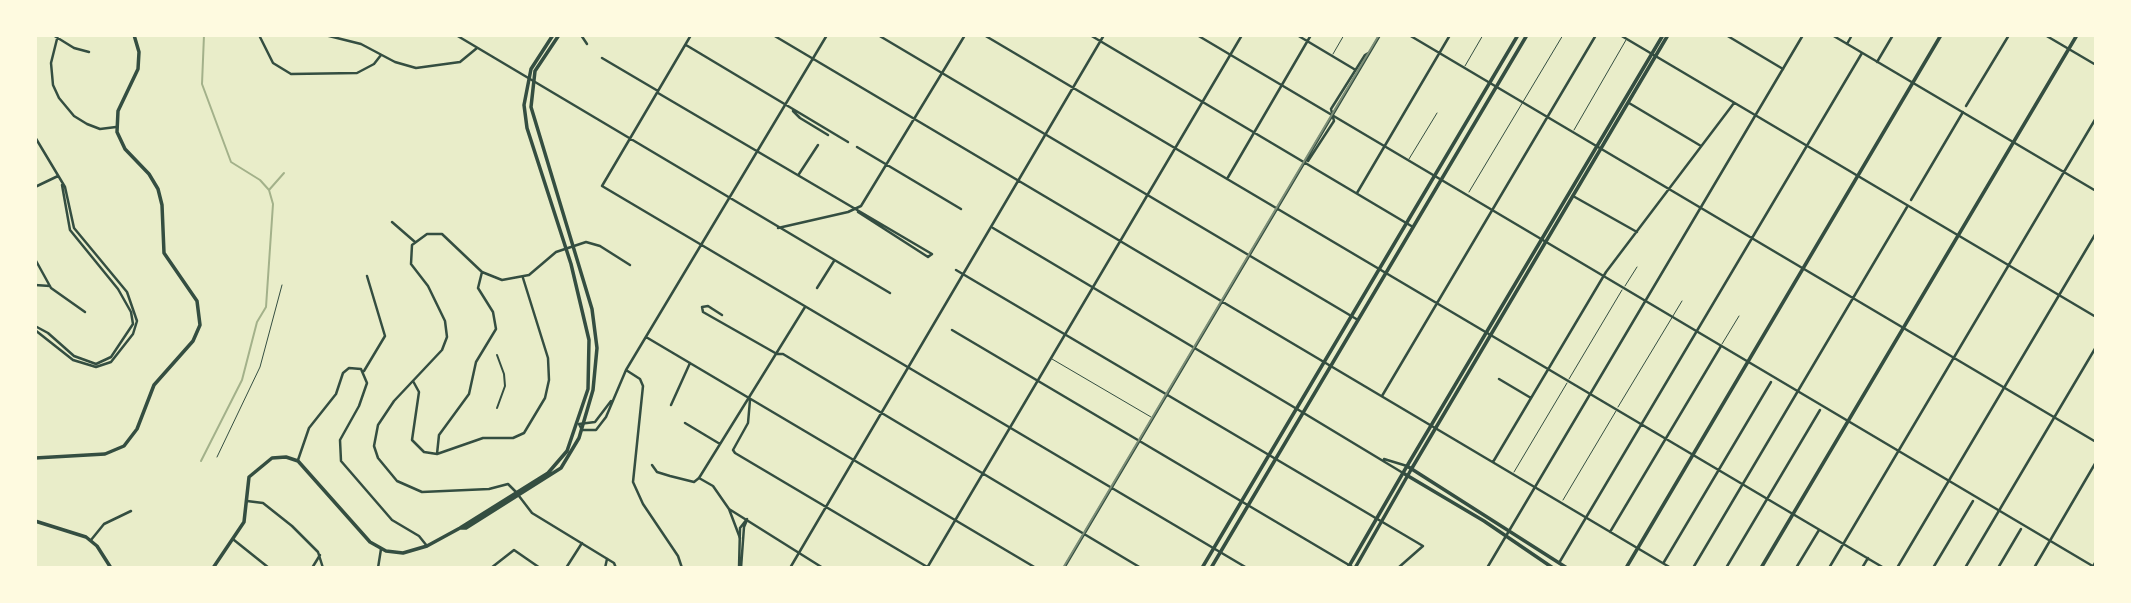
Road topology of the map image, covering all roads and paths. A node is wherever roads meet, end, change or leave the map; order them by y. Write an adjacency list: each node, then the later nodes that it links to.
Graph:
1 (134, 35): 87 (main road)
2 (259, 35): 53 (street)
3 (325, 35): 53 (street)
4 (456, 35): 49 (street)
5 (553, 35): 66 (main road)
6 (559, 35): 66 (main road)
7 (580, 35): 46 (street)
8 (691, 35): 48 (street)
9 (773, 35): 59 (street)
10 (827, 35): 59 (street)
11 (878, 35): 65 (street)
12 (965, 35): 65 (street)
13 (984, 35): 71 (street)
14 (1090, 35): 44 (street)
15 (1104, 35): 44 (street)
16 (1197, 35): 55 (street)
17 (1242, 35): 55 (street)
18 (1297, 35): 45 (street)
19 (1311, 35): 45 (street)
20 (1344, 35): 56 (lane)
21 (1380, 35): 64 (street)
22 (1409, 35): 42 (street)
23 (1450, 35): 54 (street)
24 (1483, 35): 62 (lane)
25 (1518, 35): 68 (main road)
26 (1527, 35): 70 (main road)
27 (1563, 35): 74 (lane)
28 (1596, 35): 84 (street)
29 (1620, 35): 43 (street)
30 (1663, 35): 57 (main road)
31 (1668, 35): 57 (main road)
32 (1726, 35): 63 (street)
33 (1803, 35): 63 (street)
34 (1832, 35): 47 (street)
35 (1852, 35): 47 (street)
36 (1893, 35): 60 (street)
37 (1941, 35): 67 (main road)
38 (2009, 35): 78 (street)
39 (2045, 35): 50 (street)
40 (2077, 35): 50 (main road)
41 (56, 36): 51 (street); 87 (street)
42 (1416, 37): 54 (street)
43 (1628, 37): 57 (street); 89 (lane)
44 (1101, 41): 71 (street); 73 (street)
45 (1307, 41): 56 (street); 69 (street)
46 (587, 44)
47 (1847, 44): 52 (street)
48 (686, 45): 72 (street); 77 (street)
49 (477, 48): 53 (street); 66 (street)
50 (2069, 49): 61 (street); 95 (main road)
51 (89, 52)
52 (1862, 52): 60 (street); 97 (street)
53 (382, 54)
54 (1439, 54): 62 (street); 98 (street)
55 (1230, 55): 69 (street); 73 (street)
56 (1332, 55): 64 (street)
57 (1654, 55): 75 (main road); 76 (street); 102 (main road)
58 (602, 58): 72 (street)
59 (813, 59): 77 (street); 86 (street)
60 (1877, 62): 67 (street)
61 (2096, 65)
62 (1464, 68): 68 (street)
63 (1783, 69): 83 (street)
64 (1357, 70): 82 (street)
65 (942, 73): 86 (street); 91 (street)
66 (530, 79): 93 (street); 145 (main road); 146 (main road)
67 (1913, 82): 80 (street); 109 (main road)
68 (1489, 83): 70 (street); 111 (main road)
69 (1281, 85): 82 (street); 88 (street)
70 (1496, 87): 74 (street); 113 (main road)
71 (1073, 88): 91 (street); 101 (street)
72 (658, 92): 93 (street); 103 (street)
73 (1203, 102): 88 (street); 101 (street)
74 (1522, 103): 84 (street); 120 (lane)
75 (1628, 103): 99 (street); 102 (main road)
76 (1734, 103): 83 (street); 99 (street)
77 (786, 105): 79 (street); 103 (street)
78 (1966, 106)
79 (792, 108): 90 (street); 94 (street)
80 (1963, 112): 95 (street); 123 (street)
81 (1437, 113): 104 (lane)
82 (1333, 116): 98 (street); 105 (street)
83 (1756, 116): 97 (street); 128 (street)
84 (1547, 117): 89 (street); 129 (street)
85 (2096, 118): 107 (street)
86 (915, 120): 106 (street); 114 (street)
87 (116, 127): 244 (main road)
88 (1254, 132): 105 (street); 112 (street)
89 (1572, 132): 102 (street)
90 (828, 135)
91 (1045, 135): 114 (street); 119 (street)
92 (35, 137): 110 (street)
93 (630, 139): 122 (street); 144 (street)
94 (848, 142)
95 (2014, 142): 107 (street); 137 (main road)
96 (818, 145): 108 (street)
97 (1807, 145): 109 (street); 139 (street)
98 (1384, 146): 104 (street); 118 (street)
99 (1701, 146): 116 (street)
100 (857, 147): 106 (street)
101 (1176, 148): 112 (street); 119 (street)
102 (1599, 148): 116 (street); 121 (main road); 140 (main road)
103 (758, 151): 108 (street); 122 (street)
104 (1408, 160): 111 (street)
105 (1305, 163): 118 (street); 127 (street)
106 (888, 165): 125 (street); 126 (street)
107 (2064, 172): 117 (street); 151 (street)
108 (799, 174): 125 (street)
109 (1858, 175): 124 (street); 153 (main road)
110 (58, 176): 115 (street); 183 (street)
111 (1434, 176): 113 (street); 131 (main road)
112 (1227, 179): 127 (street)
113 (1441, 180): 120 (street); 133 (main road)
114 (1018, 181): 132 (street); 142 (street)
115 (35, 187)
116 (1668, 190): 128 (street); 135 (street)
117 (2096, 191)
118 (1357, 193): 131 (street)
119 (1148, 195): 142 (street); 147 (street)
120 (1468, 195): 129 (street)
121 (1573, 196): 135 (street); 140 (main road)
122 (730, 199): 134 (street); 144 (street)
123 (1911, 200)
124 (1908, 205): 137 (street); 170 (street)
125 (856, 209): 134 (street); 138 (street); 143 (street)
126 (961, 209)
127 (1278, 209): 147 (street); 154 (street)
128 (1700, 209): 139 (street); 172 (street)
129 (1492, 210): 140 (street); 174 (street)
130 (392, 222): 141 (street)
131 (1407, 223): 133 (street); 154 (main road)
132 (991, 227): 158 (street); 165 (street)
133 (1413, 227): 157 (main road)
134 (778, 229): 149 (street)
135 (1637, 232): 160 (street)
136 (2096, 233): 169 (street)
137 (1959, 235): 151 (street); 184 (main road)
138 (909, 239): 143 (street); 143 (street)
139 (1752, 239): 153 (street); 186 (street)
140 (1544, 241): 160 (street); 187 (main road)
141 (415, 242): 156 (street); 207 (street)
142 (1120, 242): 165 (street); 173 (street)
143 (906, 243)
144 (702, 245): 175 (street); 189 (street)
145 (574, 246): 146 (street); 150 (street); 229 (main road)
146 (566, 248): 161 (street); 230 (main road)
147 (1250, 255): 173 (street); 178 (street)
148 (35, 259): 164 (street)
149 (834, 261): 166 (street); 168 (street)
150 (630, 265)
151 (2009, 265): 169 (street); 196 (street)
152 (1637, 267): 167 (lane)
153 (1803, 268): 170 (street); 197 (main road)
154 (1379, 269): 157 (street); 178 (main road)
155 (956, 270): 158 (street)
156 (482, 272): 161 (street); 241 (street)
157 (1386, 273): 174 (street); 182 (main road)
158 (963, 274): 188 (street); 201 (street)
159 (367, 276): 204 (street)
160 (1603, 276): 167 (street); 202 (street)
161 (523, 278): 241 (street)
162 (35, 285): 164 (street)
163 (282, 285): 245 (lane)
164 (50, 286): 176 (street)
165 (1093, 287): 188 (street); 191 (street)
166 (817, 288)
167 (1624, 288): 172 (street); 209 (lane)
168 (890, 293)
169 (2059, 295): 181 (street); 211 (street)
170 (1853, 298): 184 (street); 212 (street)
171 (1682, 300): 180 (lane)
172 (1646, 301): 180 (street); 213 (street)
173 (1222, 302): 191 (street); 198 (street)
174 (1437, 303): 187 (street); 215 (street)
175 (805, 307): 193 (street); 201 (street)
176 (85, 312)
177 (722, 315): 193 (street)
178 (1352, 316): 182 (street); 198 (main road)
179 (1739, 316): 190 (lane)
180 (1673, 317): 186 (street); 223 (lane)
181 (2096, 317)
182 (1358, 320): 200 (main road)
183 (35, 328)
184 (1903, 328): 196 (street); 228 (main road)
185 (952, 330): 208 (street)
186 (1697, 331): 190 (street); 232 (street)
187 (1488, 334): 202 (street); 233 (main road)
188 (1065, 335): 195 (street); 214 (street)
189 (646, 337): 199 (street); 203 (street)
190 (1721, 346): 197 (street); 236 (street)
191 (1195, 348): 214 (street); 221 (street)
192 (2096, 348): 227 (street)
193 (777, 354): 217 (street); 225 (street)
194 (496, 355): 220 (street)
195 (1051, 358): 208 (street); 226 (lane)
196 (1954, 358): 211 (street); 240 (street)
197 (1748, 361): 205 (street); 242 (main road)
198 (1324, 362): 200 (street); 221 (main road)
199 (690, 363): 217 (street); 219 (street)
200 (1331, 366): 215 (street); 224 (main road)
201 (908, 367): 225 (street); 234 (street)
202 (1548, 369): 209 (street); 216 (street)
203 (626, 370): 218 (street); 319 (street)
204 (364, 371): 249 (street); 294 (street)
205 (1774, 377): 210 (lane); 212 (street)
206 (1499, 379): 216 (street)
207 (413, 381): 241 (street); 264 (street)
208 (1038, 381): 234 (street); 237 (street)
209 (1568, 381): 213 (street); 257 (lane)
210 (1771, 382): 254 (street)
211 (2004, 388): 227 (street); 260 (street)
212 (1798, 391): 222 (street); 261 (street)
213 (1591, 394): 223 (street); 262 (street)
214 (1167, 395): 226 (street); 243 (street)
215 (1382, 396): 233 (street)
216 (1531, 398): 250 (street)
217 (751, 399): 239 (street); 247 (street); 271 (street)
218 (611, 401): 229 (street); 235 (street)
219 (671, 405)
220 (497, 408)
221 (1297, 408): 224 (street); 243 (main road)
222 (1821, 408): 228 (street); 265 (street)
223 (1617, 410): 232 (street); 269 (lane)
224 (1304, 412): 246 (street); 248 (main road)
225 (881, 413): 247 (street); 256 (street)
226 (1153, 418): 237 (street)
227 (2054, 418): 238 (street); 274 (street)
228 (1848, 421): 240 (street); 275 (main road)
229 (585, 422): 230 (street); 235 (main road)
230 (579, 424): 235 (street); 264 (main road)
231 (685, 424): 239 (street)
232 (1642, 425): 236 (street); 276 (street)
233 (1433, 427): 250 (street); 253 (main road)
234 (1010, 428): 256 (street); 263 (street)
235 (582, 430): 264 (main road)
236 (1667, 439): 242 (street); 285 (street)
237 (1139, 441): 263 (street); 268 (street)
238 (2096, 442)
239 (720, 444): 259 (street)
240 (1899, 451): 260 (street); 293 (street)
241 (438, 454)
242 (1692, 454): 254 (street); 296 (main road)
243 (1269, 456): 248 (street); 268 (main road)
244 (35, 457)
245 (217, 457)
246 (1380, 458): 253 (street); 255 (street)
247 (853, 460): 271 (street); 279 (street)
248 (1276, 460): 270 (main road); 278 (street)
249 (298, 461): 267 (main road); 297 (main road)
250 (1493, 462): 257 (street)
251 (2096, 462): 291 (street)
252 (652, 465): 259 (street)
253 (1410, 467): 255 (main road); 258 (main road); 283 (main road)
254 (1718, 470): 261 (street); 305 (street)
255 (1403, 473): 258 (main road); 278 (main road)
256 (983, 474): 279 (street); 286 (street)
257 (1513, 474): 262 (street)
258 (1408, 476): 281 (main road); 287 (main road)
259 (699, 478): 272 (street)
260 (1949, 481): 266 (street); 343 (street)
261 (1743, 484): 265 (street); 336 (street)
262 (1535, 487): 269 (street); 283 (street)
263 (1112, 488): 286 (street); 295 (street)
264 (518, 494): 292 (street); 294 (main road)
265 (1768, 499): 275 (street); 337 (street)
266 (1975, 499): 274 (street); 344 (street)
267 (247, 501): 290 (main road); 300 (street)
268 (1241, 502): 270 (street); 295 (main road)
269 (1561, 503): 276 (street)
270 (1248, 506): 299 (main road); 306 (street)
271 (825, 507): 298 (street); 323 (street)
272 (729, 509): 277 (street); 288 (street)
273 (131, 511): 289 (street)
274 (1999, 511): 282 (street); 345 (street)
275 (1793, 514): 284 (street); 338 (main road)
276 (1586, 518): 285 (street); 304 (street)
277 (747, 519): 288 (street); 298 (street); 320 (street)
278 (1377, 519): 281 (street); 306 (main road)
279 (955, 520): 323 (street); 324 (street)
280 (35, 522): 289 (main road)
281 (1382, 522): 306 (main road); 330 (street)
282 (2022, 527): 291 (street); 346 (street)
283 (1510, 530): 287 (street); 304 (main road)
284 (1819, 530): 293 (street); 339 (street)
285 (1610, 532): 296 (street)
286 (1084, 534): 325 (street); 326 (street)
287 (1506, 536): 331 (street); 332 (main road)
288 (740, 538): 320 (street)
289 (91, 540): 308 (main road)
290 (234, 540): 309 (main road); 310 (street)
291 (2051, 541): 307 (street); 347 (street)
292 (582, 543): 302 (street); 316 (street)
293 (1844, 544): 301 (street); 340 (street)
294 (427, 546): 297 (main road)
295 (1214, 548): 299 (street); 327 (main road)
296 (1637, 548): 305 (street); 334 (main road)
297 (381, 549): 313 (street)
298 (798, 553): 321 (street); 322 (street)
299 (1220, 553): 328 (main road); 329 (street)
300 (320, 555): 311 (street); 312 (street)
301 (1868, 558): 341 (street); 342 (street)
302 (607, 559): 317 (street); 318 (street)
303 (2096, 561): 307 (street)
304 (1559, 563): 333 (main road)
305 (1663, 563): 335 (street)
306 (1352, 567)
307 (2094, 567)
308 (111, 568)
309 (213, 568)
310 (269, 568)
311 (312, 568)
312 (323, 568)
313 (378, 568)
314 (491, 568): 315 (street)
315 (540, 568)
316 (566, 568)
317 (605, 568)
318 (616, 568)
319 (682, 568)
320 (740, 568)
321 (790, 568)
322 (823, 568)
323 (928, 568)
324 (1036, 568)
325 (1064, 568)
326 (1141, 568)
327 (1202, 568)
328 (1212, 568)
329 (1247, 568)
330 (1398, 568)
331 (1487, 568)
332 (1553, 568)
333 (1567, 568)
334 (1626, 568)
335 (1671, 568)
336 (1693, 568)
337 (1726, 568)
338 (1761, 568)
339 (1796, 568)
340 (1829, 568)
341 (1862, 568)
342 (1884, 568)
343 (1897, 568)
344 (1933, 568)
345 (1965, 568)
346 (1998, 568)
347 (2034, 568)

